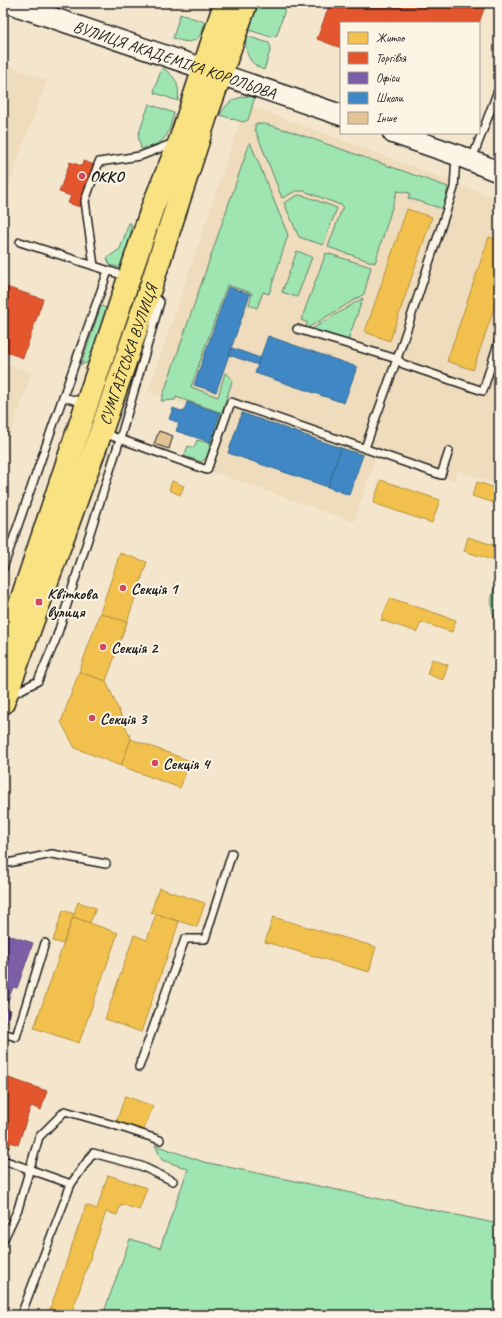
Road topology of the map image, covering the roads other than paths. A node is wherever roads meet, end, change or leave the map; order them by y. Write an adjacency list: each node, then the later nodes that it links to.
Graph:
1 (9, 3): 4 (street, ВУЛИЦЯ АКАДЕМІКА КОРОЛЬОВА)
2 (224, 3): 4 (main road, СУМГАЇТСЬКА ВУЛИЦЯ)
3 (246, 3): 4 (main road, СУМГАЇТСЬКА ВУЛИЦЯ)
4 (212, 72): 6 (street, ВУЛИЦЯ АКАДЕМІКА КОРОЛЬОВА); 10 (main road, СУМГАЇТСЬКА ВУЛИЦЯ); 22 (main road, СУМГАЇТСЬКА ВУЛИЦЯ)
5 (499, 88): 7 (lane)
6 (340, 115)
7 (480, 126)
8 (396, 134): 11 (street)
9 (476, 134): 11 (lane)
10 (180, 141): 14 (lane); 16 (main road, СУМГАЇТСЬКА ВУЛИЦЯ)
11 (464, 158): 12 (street); 19 (lane)
12 (499, 172)
13 (20, 242): 14 (lane)
14 (94, 266): 15 (lane)
15 (108, 271): 16 (lane); 20 (lane)
16 (130, 278): 21 (main road, СУМГАЇТСЬКА ВУЛИЦЯ)
17 (297, 329): 19 (lane)
18 (499, 340): 19 (lane)
19 (397, 359): 23 (lane)
20 (63, 397): 21 (lane); 25 (lane)
21 (87, 403): 26 (main road, СУМГАЇТСЬКА ВУЛИЦЯ)
22 (110, 436): 23 (lane); 27 (main road, СУМГАЇТСЬКА ВУЛИЦЯ)
23 (365, 448): 24 (lane)
24 (449, 451)
25 (3, 568)
26 (3, 655)
27 (4, 701)
28 (232, 853): 33 (lane)
29 (3, 864): 30 (lane)
30 (106, 864)
31 (45, 943): 32 (lane)
32 (3, 1033)
33 (139, 1067)
34 (160, 1140): 36 (lane)
35 (3, 1160): 36 (lane)
36 (28, 1169): 38 (lane); 39 (lane)
37 (173, 1181): 38 (lane)
38 (71, 1184): 40 (lane)
39 (3, 1241)
40 (21, 1315)

